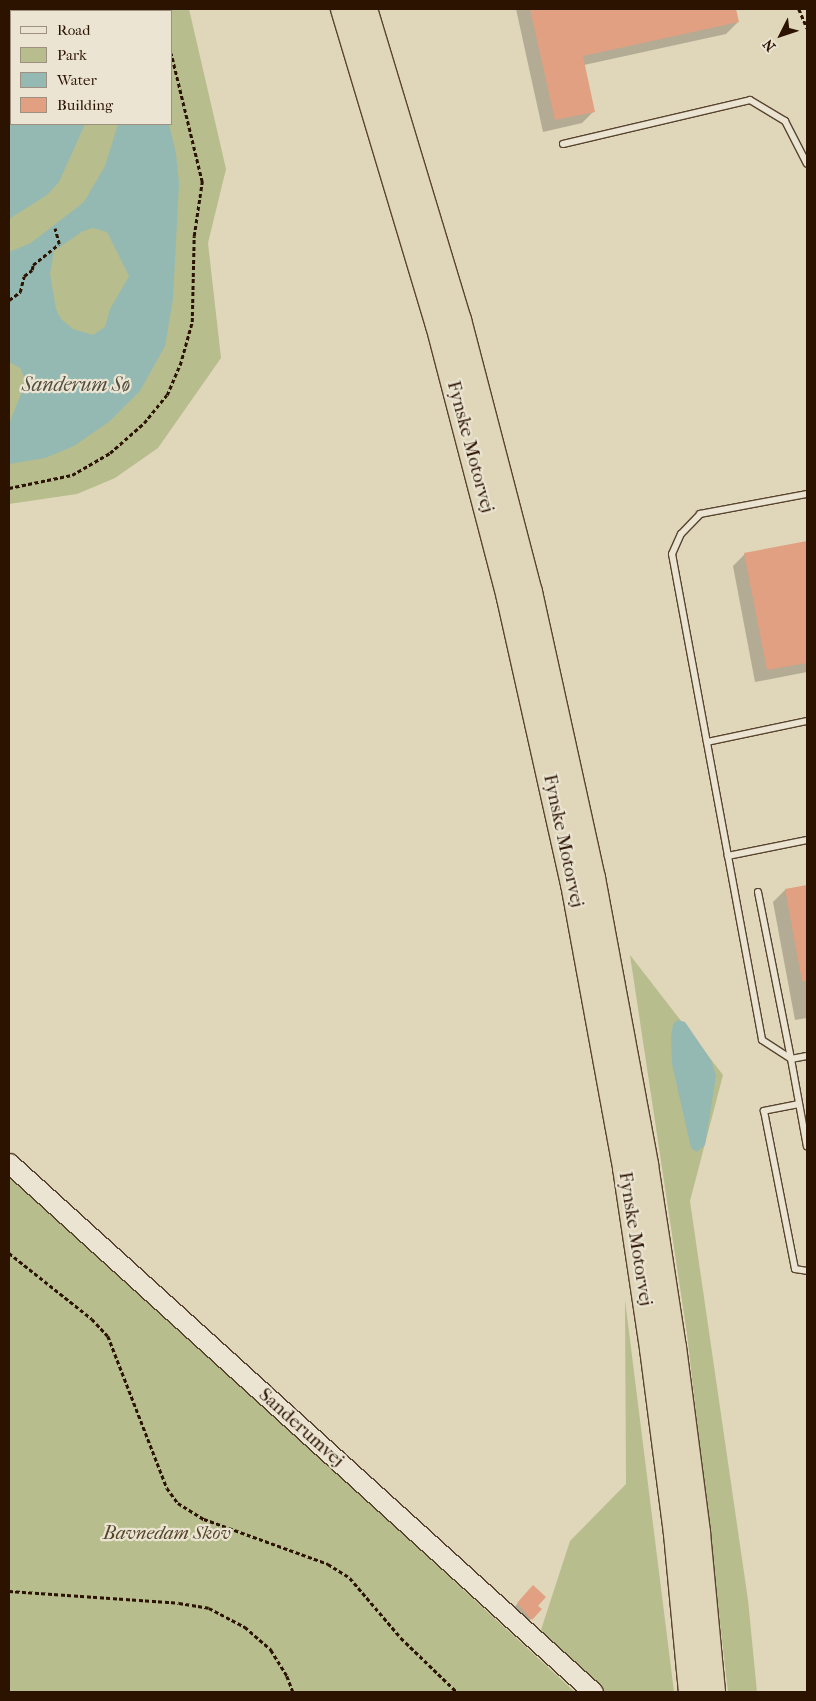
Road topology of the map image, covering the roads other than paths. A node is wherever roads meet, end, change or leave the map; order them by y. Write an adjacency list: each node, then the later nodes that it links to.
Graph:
1 (343, 9): 18 (highway, Fynske Motorvej)
2 (365, 9): 19 (highway, Fynske Motorvej)
3 (563, 144): 4 (lane)
4 (807, 164)
5 (807, 494): 7 (lane)
6 (807, 721): 7 (lane)
7 (707, 742): 9 (lane)
8 (807, 840): 9 (lane)
9 (728, 856): 12 (lane)
10 (758, 892): 12 (lane)
11 (807, 1056): 12 (lane)
12 (791, 1059): 13 (lane)
13 (799, 1104): 14 (lane); 16 (lane)
14 (807, 1147)
15 (9, 1163): 17 (street, Sanderumvej)
16 (807, 1271)
17 (593, 1692)
18 (691, 1692)
19 (713, 1692)

